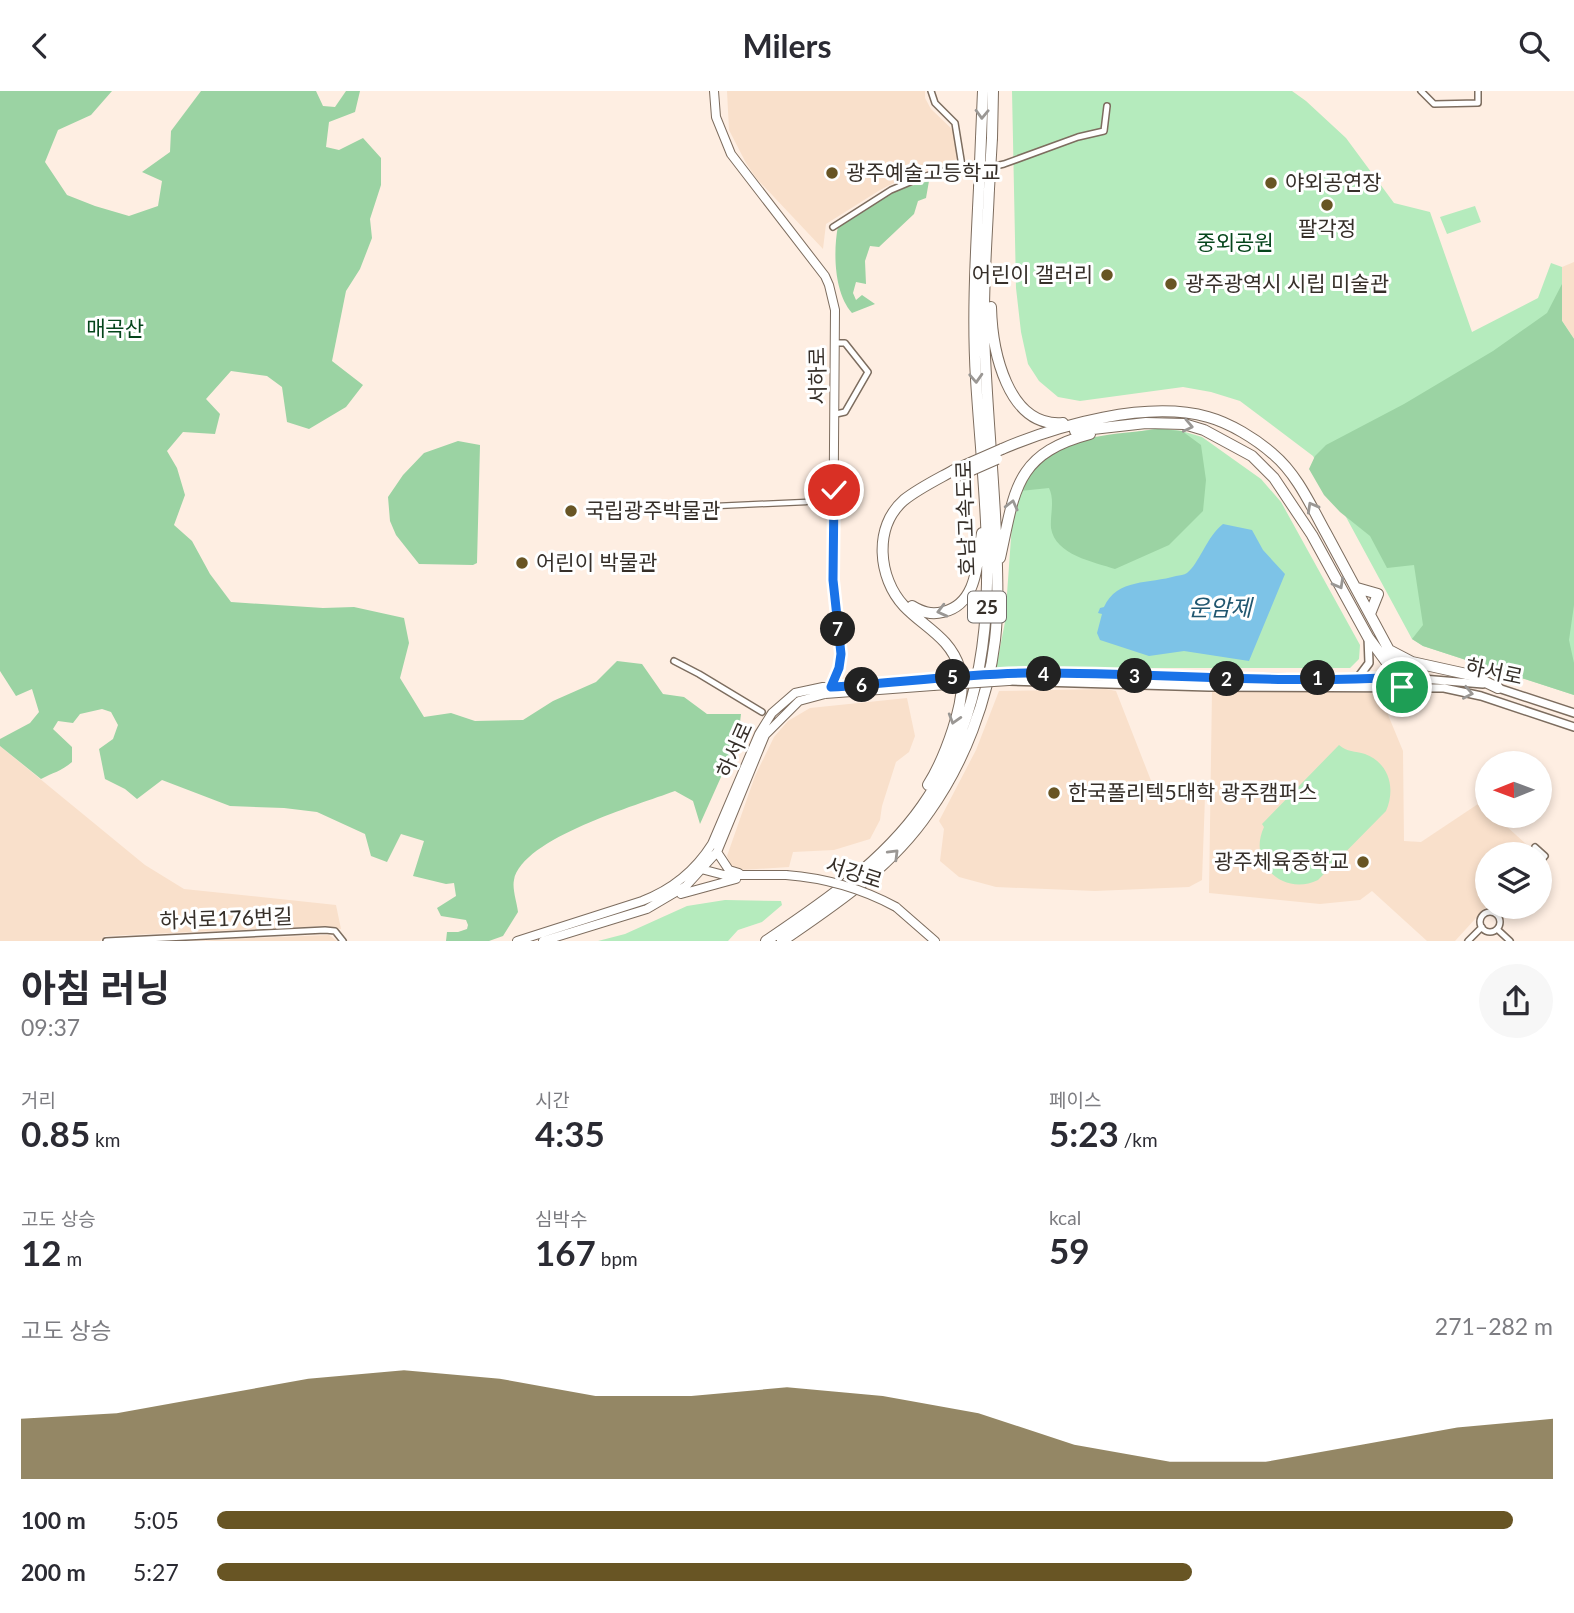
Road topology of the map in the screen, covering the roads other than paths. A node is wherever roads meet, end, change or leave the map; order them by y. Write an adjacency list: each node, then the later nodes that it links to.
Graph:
1 (714, 91): 13 (main road, 서하로)
2 (931, 91): 9 (street)
3 (983, 91): 8 (highway, 호남고속도로 / 25, one-way to 8)
4 (993, 91): 8 (highway, 호남고속도로 / 25)
5 (1422, 91): 6 (street)
6 (1478, 91)
7 (1107, 106): 9 (street)
8 (986, 138): 10 (highway, 호남고속도로 / 25, bridge)
9 (961, 166): 11 (street)
10 (984, 188): 12 (highway, 호남고속도로 / 25); 21 (highway, 호남고속도로 / 25, one-way to 21)
11 (833, 227)
12 (986, 258): 15 (highway); 22 (highway, 호남고속도로 / 25)
13 (835, 343): 14 (main road, 서하로); 14 (street)
14 (836, 414): 33 (main road, 서하로)
15 (1105, 419): 17 (highway); 23 (highway, one-way to 15)
16 (1116, 427): 17 (highway); 22 (highway, one-way to 16); 25 (highway, one-way to 25)
17 (1002, 453): 18 (highway, bridge)
18 (955, 474): 21 (highway, one-way to 18); 37 (highway, one-way to 37)
19 (806, 502): 20 (street)
20 (716, 506)
21 (985, 512): 37 (highway, 호남고속도로 / 25)
22 (997, 572): 51 (highway, 호남고속도로 / 25, one-way to 22)
23 (1357, 588): 24 (highway); 24 (highway)
24 (1370, 614): 26 (highway)
25 (1368, 637): 29 (highway); 30 (street)
26 (1389, 650): 29 (highway); 32 (highway)
27 (674, 661): 34 (street)
28 (1007, 677): 30 (street, 하서로); 31 (street, 하서로); 33 (main road, 하서로, bridge)
29 (1398, 677): 30 (street, 하서로); 31 (main road); 32 (street, 하서로)
30 (1357, 680)
31 (1402, 687): 36 (street, 하서로, one-way to 36)
32 (1498, 688): 35 (street, 하서로)
33 (828, 690): 38 (main road, 하서로); 39 (main road, 하서로)
34 (762, 712)
35 (1574, 713)
36 (1574, 727)
37 (886, 847): 50 (highway, 호남고속도로 / 25)
38 (717, 852): 39 (main road, 하서로); 40 (main road)
39 (699, 868): 40 (main road, 서강로); 41 (main road, 하서로); 48 (main road, 하서로)
40 (749, 876): 41 (main road, 서강로); 52 (main road, 서강로, bridge)
41 (673, 895): 49 (main road, 하서로)
42 (1481, 919): 44 (street)
43 (1499, 919): 45 (street)
44 (1482, 927): 45 (street); 53 (street)
45 (1497, 929): 54 (street)
46 (106, 941): 47 (street, 하서로176번길)
47 (343, 941)
48 (517, 941)
49 (543, 941)
50 (766, 941)
51 (782, 941)
52 (935, 941)
53 (1468, 941)
54 (1510, 941)

